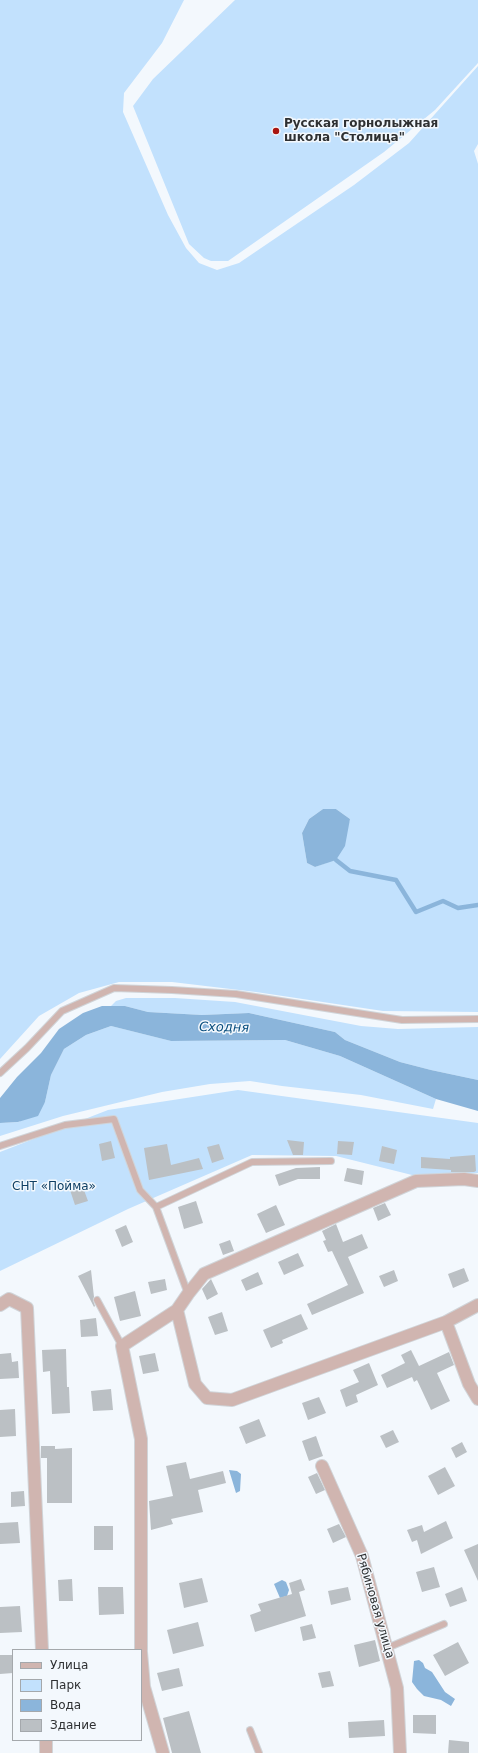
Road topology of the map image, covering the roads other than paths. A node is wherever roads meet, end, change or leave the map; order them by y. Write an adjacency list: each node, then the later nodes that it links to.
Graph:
1 (478, 1018): 2 (lane)
2 (0, 1073)
3 (0, 1146): 6 (lane)
4 (332, 1161): 6 (lane)
5 (478, 1181): 7 (street)
6 (156, 1207): 7 (lane)
7 (188, 1294): 11 (street)
8 (97, 1300): 13 (lane)
9 (0, 1305): 18 (street)
10 (478, 1305): 12 (street)
11 (177, 1310): 12 (street); 13 (street)
12 (446, 1322): 14 (street)
13 (122, 1346): 19 (street)
14 (478, 1399)
15 (322, 1466): 17 (street, Рябиновая улица)
16 (444, 1624): 17 (lane)
17 (387, 1648): 26 (street, Рябиновая улица)
18 (42, 1649)
19 (141, 1649)
20 (142, 1663): 24 (street)
21 (250, 1730): 25 (lane)
22 (46, 1741): 23 (street)
23 (46, 1753)
24 (163, 1753)
25 (259, 1753)
26 (400, 1753)

